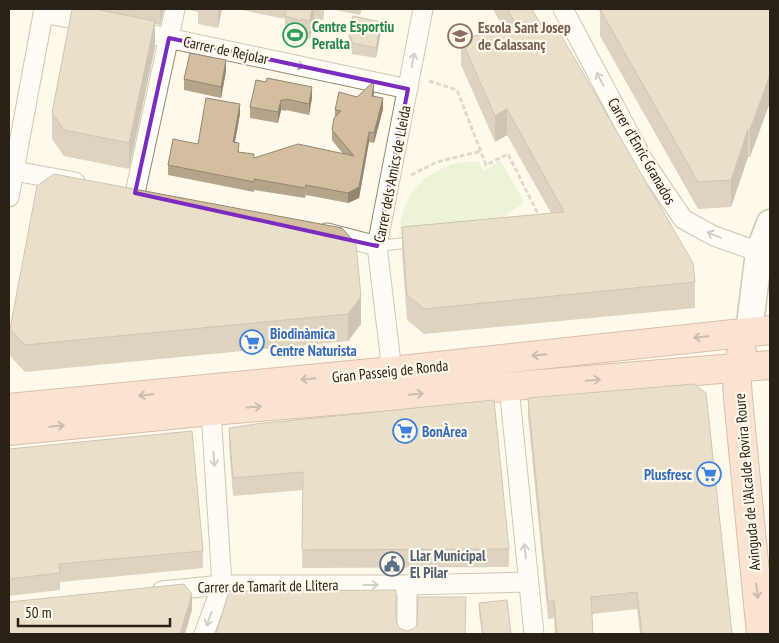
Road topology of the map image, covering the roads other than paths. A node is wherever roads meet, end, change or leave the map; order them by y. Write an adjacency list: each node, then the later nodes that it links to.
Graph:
1 (175, 9): 5 (street)
2 (423, 9): 6 (street, Carrer dels Amics de Lleida, one-way to 2)
3 (563, 9): 15 (street, Carrer d'Enric Granados, one-way to 3)
4 (44, 11): 5 (street, Carrer de Rejolar); 7 (street)
5 (169, 38): 6 (street, Carrer de Rejolar, one-way to 6); 10 (street)
6 (408, 89): 14 (street, Carrer dels Amics de Lleida)
7 (11, 170): 8 (street); 9 (street)
8 (89, 184)
9 (9, 197)
10 (154, 197)
11 (770, 223): 15 (main road, Avinguda de l'Alcalde Rovira Roure)
12 (306, 228): 14 (street)
13 (425, 241): 14 (lane)
14 (377, 246): 19 (street, Carrer dels Amics de Lleida)
15 (759, 252): 16 (main road, Avinguda de l'Alcalde Rovira Roure)
16 (760, 331): 17 (main road); 18 (main road, Avinguda de l'Alcalde Rovira Roure); 19 (main road, Gran Passeig de Ronda, one-way to 19)
17 (770, 365): 18 (main road, Gran Passeig de Ronda)
18 (736, 368): 20 (main road, Gran Passeig de Ronda, one-way to 18); 31 (main road, Avinguda de l'Alcalde Rovira Roure, one-way to 31)
19 (392, 371): 21 (main road, Gran Passeig de Ronda, one-way to 21)
20 (509, 387): 22 (main road, Gran Passeig de Ronda, one-way to 20); 24 (street, one-way to 20)
21 (9, 408)
22 (211, 410): 23 (main road, Gran Passeig de Ronda, one-way to 22); 25 (street, one-way to 25)
23 (9, 431)
24 (528, 582): 26 (street, Carrer de Tamarit de Llitera); 30 (street)
25 (222, 585): 26 (street, Carrer de Tamarit de Llitera, one-way to 26); 27 (street, Carrer de Tamarit de Llitera); 28 (street, one-way to 28)
26 (407, 585): 29 (street)
27 (145, 593)
28 (204, 634)
29 (407, 634)
30 (534, 634)
31 (761, 634)

